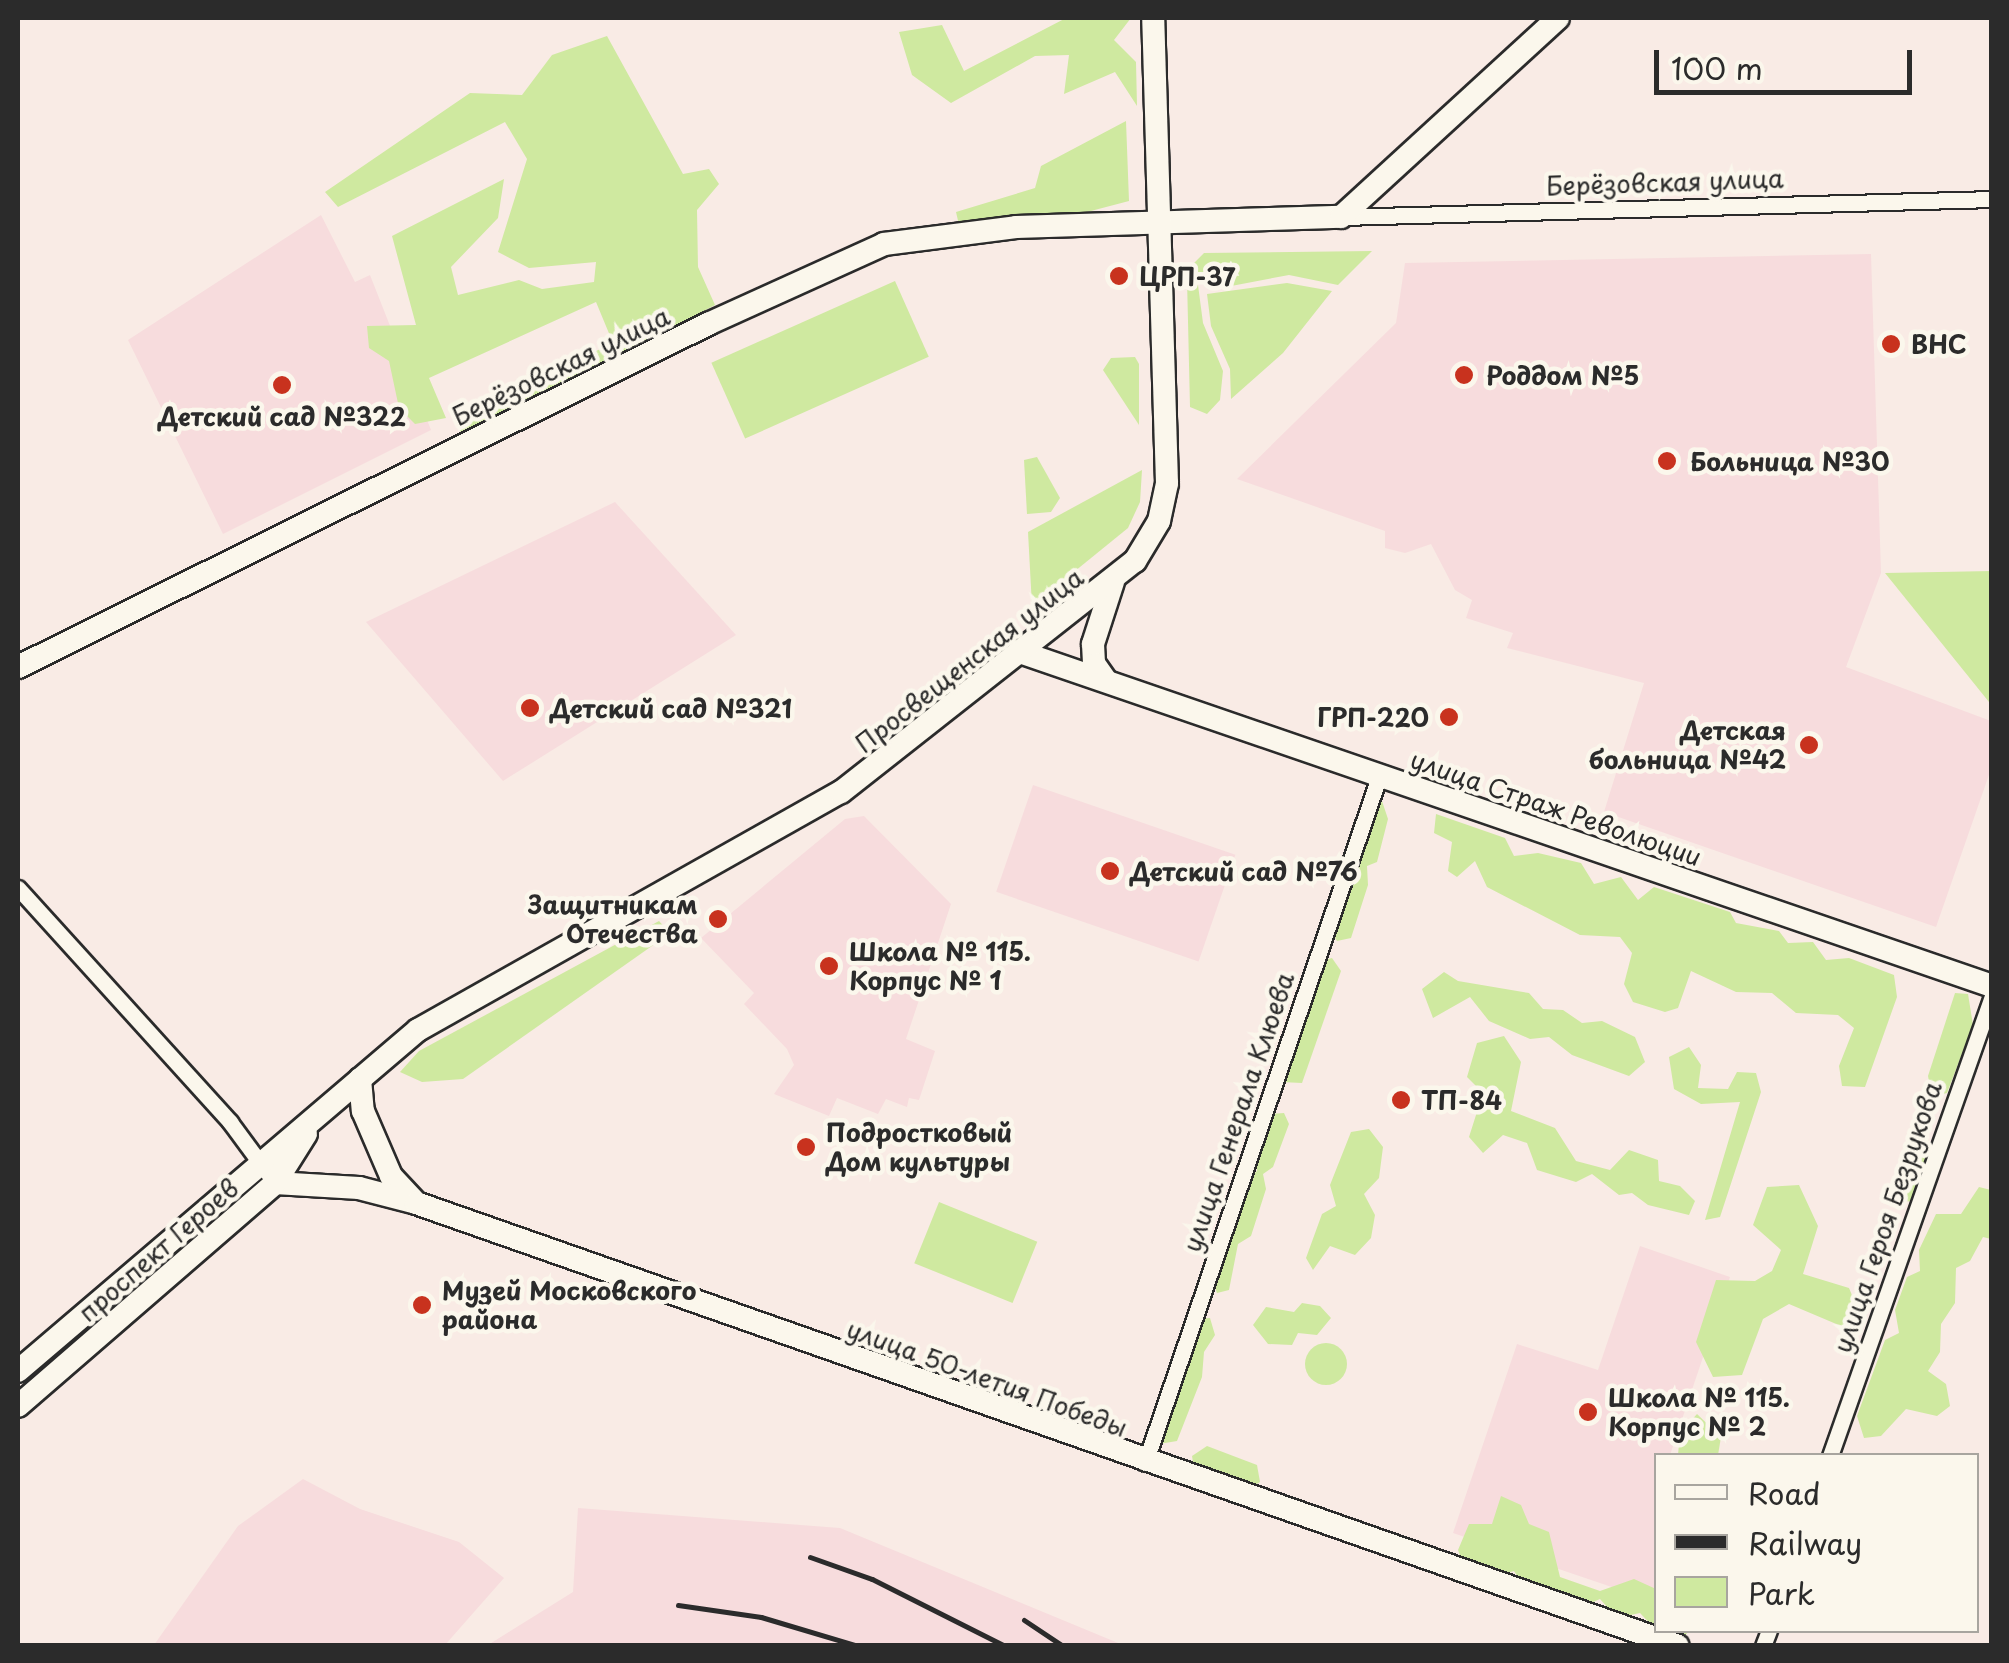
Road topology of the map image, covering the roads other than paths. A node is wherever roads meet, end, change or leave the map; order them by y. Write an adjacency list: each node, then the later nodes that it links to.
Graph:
1 (1153, 18): 5 (street, Просвещенская улица)
2 (1558, 18): 4 (street)
3 (1992, 199): 4 (street, Берёзовская улица)
4 (1341, 217): 5 (street, Берёзовская улица)
5 (1160, 224): 6 (street, Просвещенская улица); 8 (street, Берёзовская улица)
6 (1113, 582): 7 (street, Просвещенская улица); 9 (street)
7 (1020, 652): 9 (street, улица Страж Революции); 14 (street, Просвещенская улица)
8 (18, 667)
9 (1105, 679): 10 (street, улица Страж Революции)
10 (1379, 776): 12 (street, улица Страж Революции); 22 (street, улица Генерала Клюева)
11 (18, 888): 16 (street)
12 (1992, 986)
13 (1992, 996): 21 (street, улица Героя Безрукова)
14 (360, 1079): 15 (street, проспект Героев); 18 (street)
15 (316, 1118): 16 (street, проспект Героев); 17 (street, проспект Героев)
16 (261, 1162): 17 (street); 19 (street, проспект Героев)
17 (275, 1183): 18 (street, улица 50-летия Победы); 20 (street, проспект Героев)
18 (416, 1203): 22 (street, улица 50-летия Победы)
19 (18, 1372)
20 (18, 1406)
21 (1831, 1453)
22 (1145, 1464): 23 (street, улица 50-летия Победы)
23 (1678, 1646)

